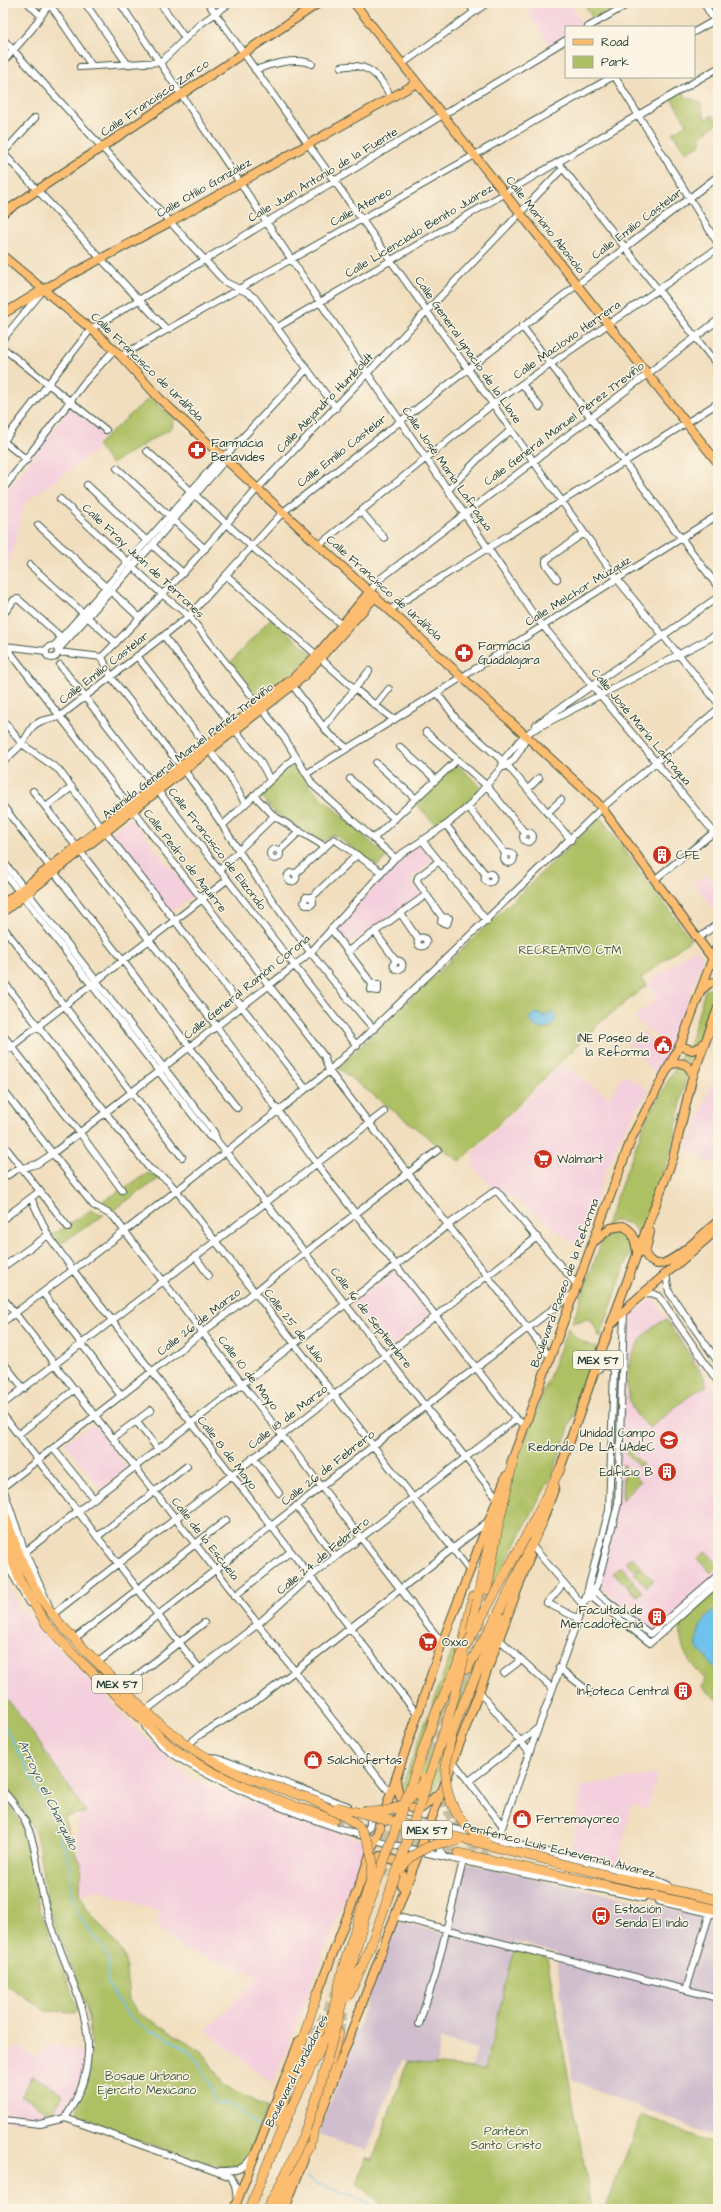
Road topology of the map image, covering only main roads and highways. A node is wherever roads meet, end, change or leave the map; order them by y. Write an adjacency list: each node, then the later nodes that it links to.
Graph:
1 (319, 3): 4 (main road, Calle Francisco Zarco)
2 (354, 3): 3 (main road, Calle Mariano Abasolo)
3 (418, 83): 6 (main road, Calle Otilio González); 8 (main road, Calle Mariano Abasolo)
4 (3, 213)
5 (3, 256): 6 (main road, Calle Francisco de Urdiñola)
6 (44, 290): 7 (main road, Calle Otilio González); 9 (main road, Calle Francisco de Urdiñola)
7 (3, 314)
8 (718, 463)
9 (373, 594): 10 (main road, Calle Francisco de Urdiñola); 11 (main road, Avenida General Manuel Pérez Treviño); 12 (main road, Avenida General Manuel Pérez Treviño)
10 (388, 607): 11 (main road); 18 (main road, Calle Francisco de Urdiñola)
11 (363, 611): 12 (main road, Avenida General Manuel Pérez Treviño)
12 (319, 657): 13 (main road, Avenida General Manuel Pérez Treviño); 13 (main road, Avenida General Manuel Pérez Treviño)
13 (260, 707): 14 (main road, Avenida General Manuel Pérez Treviño)
14 (23, 892): 15 (main road, Avenida General Manuel Pérez Treviño); 16 (main road, Avenida General Manuel Pérez Treviño)
15 (3, 904)
16 (3, 912)
17 (718, 944): 18 (main road, Boulevard Paseo de la Reforma)
18 (712, 959): 19 (main road, Calle Francisco de Urdiñola); 21 (main road, Boulevard Paseo de la Reforma)
19 (718, 966)
20 (718, 980): 21 (main road)
21 (700, 991): 23 (main road, Boulevard Paseo de la Reforma)
22 (718, 1008): 24 (main road)
23 (681, 1042): 24 (main road); 25 (main road, Boulevard Paseo de la Reforma)
24 (704, 1043): 26 (main road)
25 (671, 1064): 26 (main road); 30 (main road, Boulevard Paseo de la Reforma)
26 (693, 1074): 27 (main road)
27 (652, 1217): 28 (main road); 31 (main road)
28 (718, 1221)
29 (718, 1229): 32 (main road)
30 (592, 1245): 31 (main road); 33 (main road, Boulevard Paseo de la Reforma / MEX 57)
31 (637, 1252): 32 (main road, MEX 57)
32 (610, 1327): 34 (main road, MEX 57)
33 (514, 1456): 35 (main road, Boulevard Paseo de la Reforma / MEX 57); 40 (highway)
34 (561, 1467): 37 (main road); 63 (highway, Boulevard Fundadores / MEX 57, bridge)
35 (498, 1499): 41 (highway, Boulevard Paseo de la Reforma / MEX 57); 43 (main road)
36 (3, 1510): 45 (highway, Periférico Luis Echeverría Álvarez / MEX 57, bridge)
37 (542, 1523): 39 (main road); 42 (highway)
38 (3, 1536): 47 (highway, MEX 57)
39 (526, 1566): 44 (main road); 50 (highway, bridge)
40 (487, 1590)
41 (474, 1603): 46 (highway, bridge); 48 (highway, Boulevard Paseo de la Reforma / MEX 57, bridge)
42 (467, 1669)
43 (396, 1778): 44 (main road); 53 (main road)
44 (444, 1786): 54 (main road)
45 (311, 1799): 46 (highway, Periférico Luis Echeverría Álvarez / MEX 57, bridge); 63 (highway, bridge)
46 (322, 1803): 49 (highway, Periférico Luis Echeverría Álvarez / MEX 57, bridge)
47 (334, 1820)
48 (409, 1836): 61 (highway, Boulevard Fundadores / MEX 57, bridge)
49 (470, 1840): 50 (highway, Periférico Luis Echeverría Álvarez / MEX 57, bridge); 60 (highway, bridge)
50 (492, 1846): 52 (highway); 55 (highway, Periférico Luis Echeverría Álvarez / MEX 57, bridge)
51 (459, 1855): 52 (highway, Periférico Luis Echeverría Álvarez / MEX 57)
52 (548, 1872): 56 (highway, Periférico Luis Echeverría Álvarez / MEX 57)
53 (362, 1878): 54 (main road); 57 (main road)
54 (400, 1899): 62 (main road)
55 (718, 1900)
56 (713, 1910)
57 (317, 1994): 61 (highway); 64 (main road)
58 (339, 2032): 62 (highway)
59 (314, 2034): 60 (highway)
60 (283, 2114): 61 (highway)
61 (280, 2130): 65 (highway, Boulevard Fundadores / MEX 57)
62 (311, 2142): 63 (highway)
63 (292, 2176): 66 (highway, Boulevard Fundadores / MEX 57); 67 (highway); 68 (main road)
64 (235, 2205)
65 (250, 2209)
66 (267, 2209)
67 (276, 2209)
68 (285, 2209)

